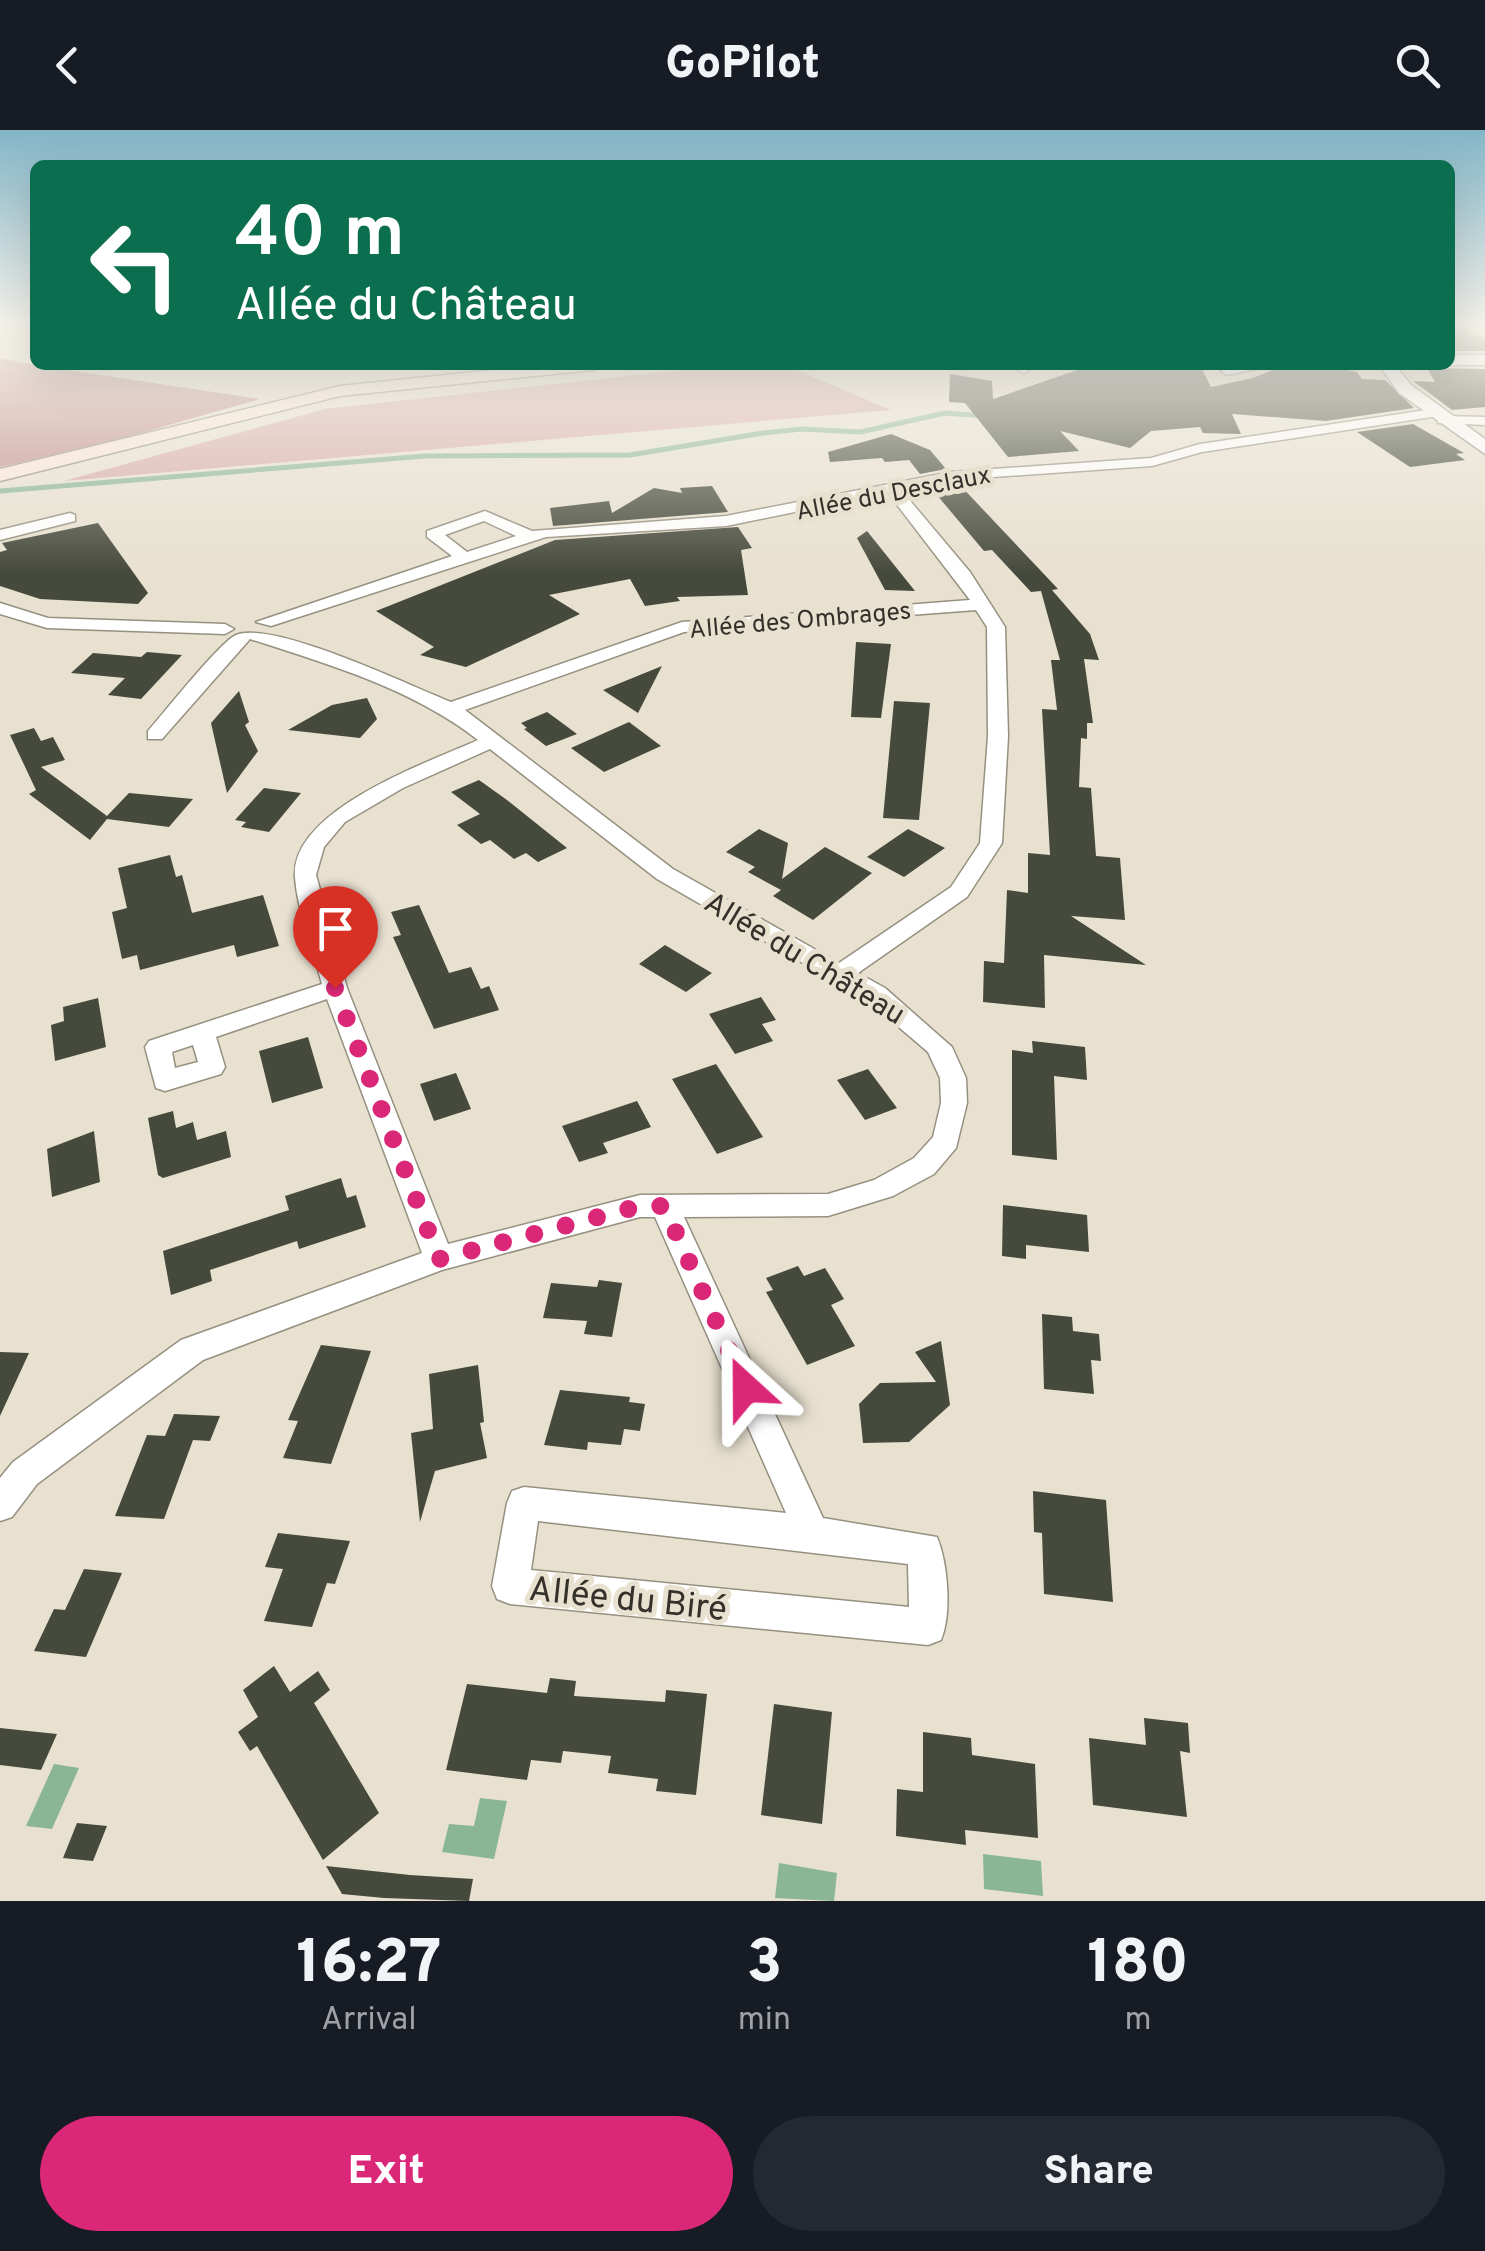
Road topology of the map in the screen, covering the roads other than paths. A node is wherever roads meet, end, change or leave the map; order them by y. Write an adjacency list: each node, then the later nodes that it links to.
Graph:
1 (272, 408): 6 (main road)
2 (1428, 408): 3 (street)
3 (1438, 416): 4 (street, Allée du Desclaux); 5 (street); 7 (street, Allée du Desclaux)
4 (1485, 421)
5 (1485, 448)
6 (0, 474)
7 (892, 489): 10 (street, Allée du Desclaux); 12 (street)
8 (70, 518): 9 (street)
9 (0, 534)
10 (530, 536): 11 (street, Allée du Desclaux); 11 (street, Allée du Desclaux)
11 (462, 556): 14 (street, Allée du Desclaux)
12 (983, 604): 15 (street, Allée des Ombrages); 18 (street)
13 (0, 608): 14 (street, Allée du Château)
14 (247, 632): 15 (street, Allée du Château); 16 (street)
15 (451, 709): 17 (street, Allée du Château)
16 (155, 735)
17 (489, 742): 18 (street, Allée du Château); 19 (street)
18 (841, 973): 21 (street, Allée du Château)
19 (335, 988): 20 (street); 22 (street)
20 (203, 1034)
21 (664, 1206): 22 (street, Allée du Château); 24 (street)
22 (439, 1259): 23 (street, Allée du Château)
23 (0, 1505)
24 (812, 1534): 24 (street, Allée du Biré)

